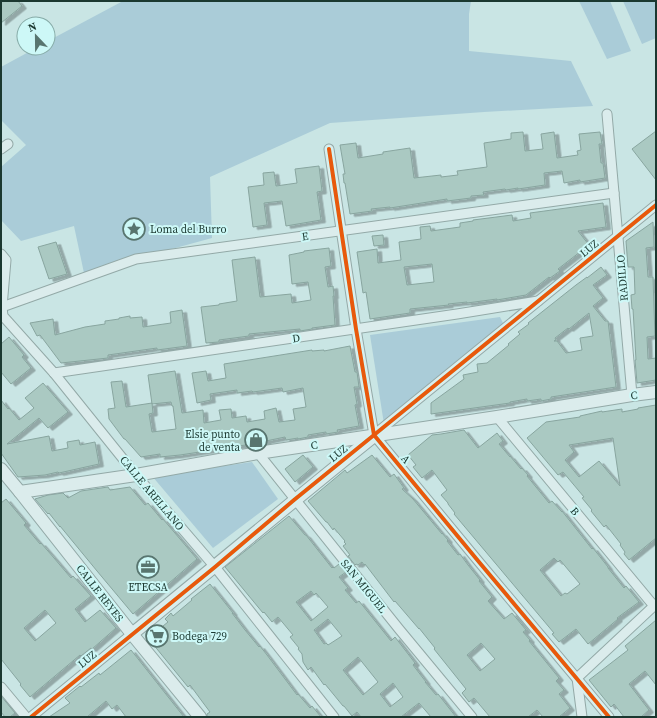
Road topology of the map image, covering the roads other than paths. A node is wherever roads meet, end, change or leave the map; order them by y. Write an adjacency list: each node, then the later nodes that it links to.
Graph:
1 (607, 114): 3 (street, RADILLO)
2 (329, 149): 5 (street)
3 (614, 193): 5 (street, E); 6 (street, RADILLO)
4 (656, 205): 6 (street, LUZ)
5 (341, 231): 9 (street, E); 10 (street)
6 (618, 236): 8 (street, LUZ); 13 (street, RADILLO)
7 (3, 257): 9 (street)
8 (538, 301): 10 (street, D); 15 (street, LUZ)
9 (2, 307): 11 (street, CALLE ARELLANO)
10 (356, 329): 11 (street, D); 15 (street)
11 (54, 373): 18 (street, CALLE ARELLANO)
12 (656, 392): 13 (street, C)
13 (632, 395): 14 (street, C)
14 (497, 417): 15 (street, C); 22 (street, B)
15 (374, 436): 16 (street, C); 20 (street, LUZ); 24 (street, A)
16 (258, 453): 18 (street, C); 20 (street, SAN MIGUEL)
17 (1, 469): 19 (street, CALLE REYES)
18 (136, 475): 19 (street, C); 21 (street, CALLE ARELLANO)
19 (20, 492): 23 (street, CALLE REYES)
20 (294, 500): 21 (street, LUZ); 30 (street, SAN MIGUEL)
21 (215, 567): 23 (street, LUZ); 29 (street, CALLE ARELLANO)
22 (655, 605): 24 (street)
23 (132, 634): 27 (street, LUZ); 28 (street, CALLE REYES)
24 (577, 678): 31 (street); 32 (street, A)
25 (1, 687): 26 (street)
26 (26, 717)
27 (32, 717)
28 (200, 717)
29 (334, 717)
30 (472, 717)
31 (582, 717)
32 (609, 717)

